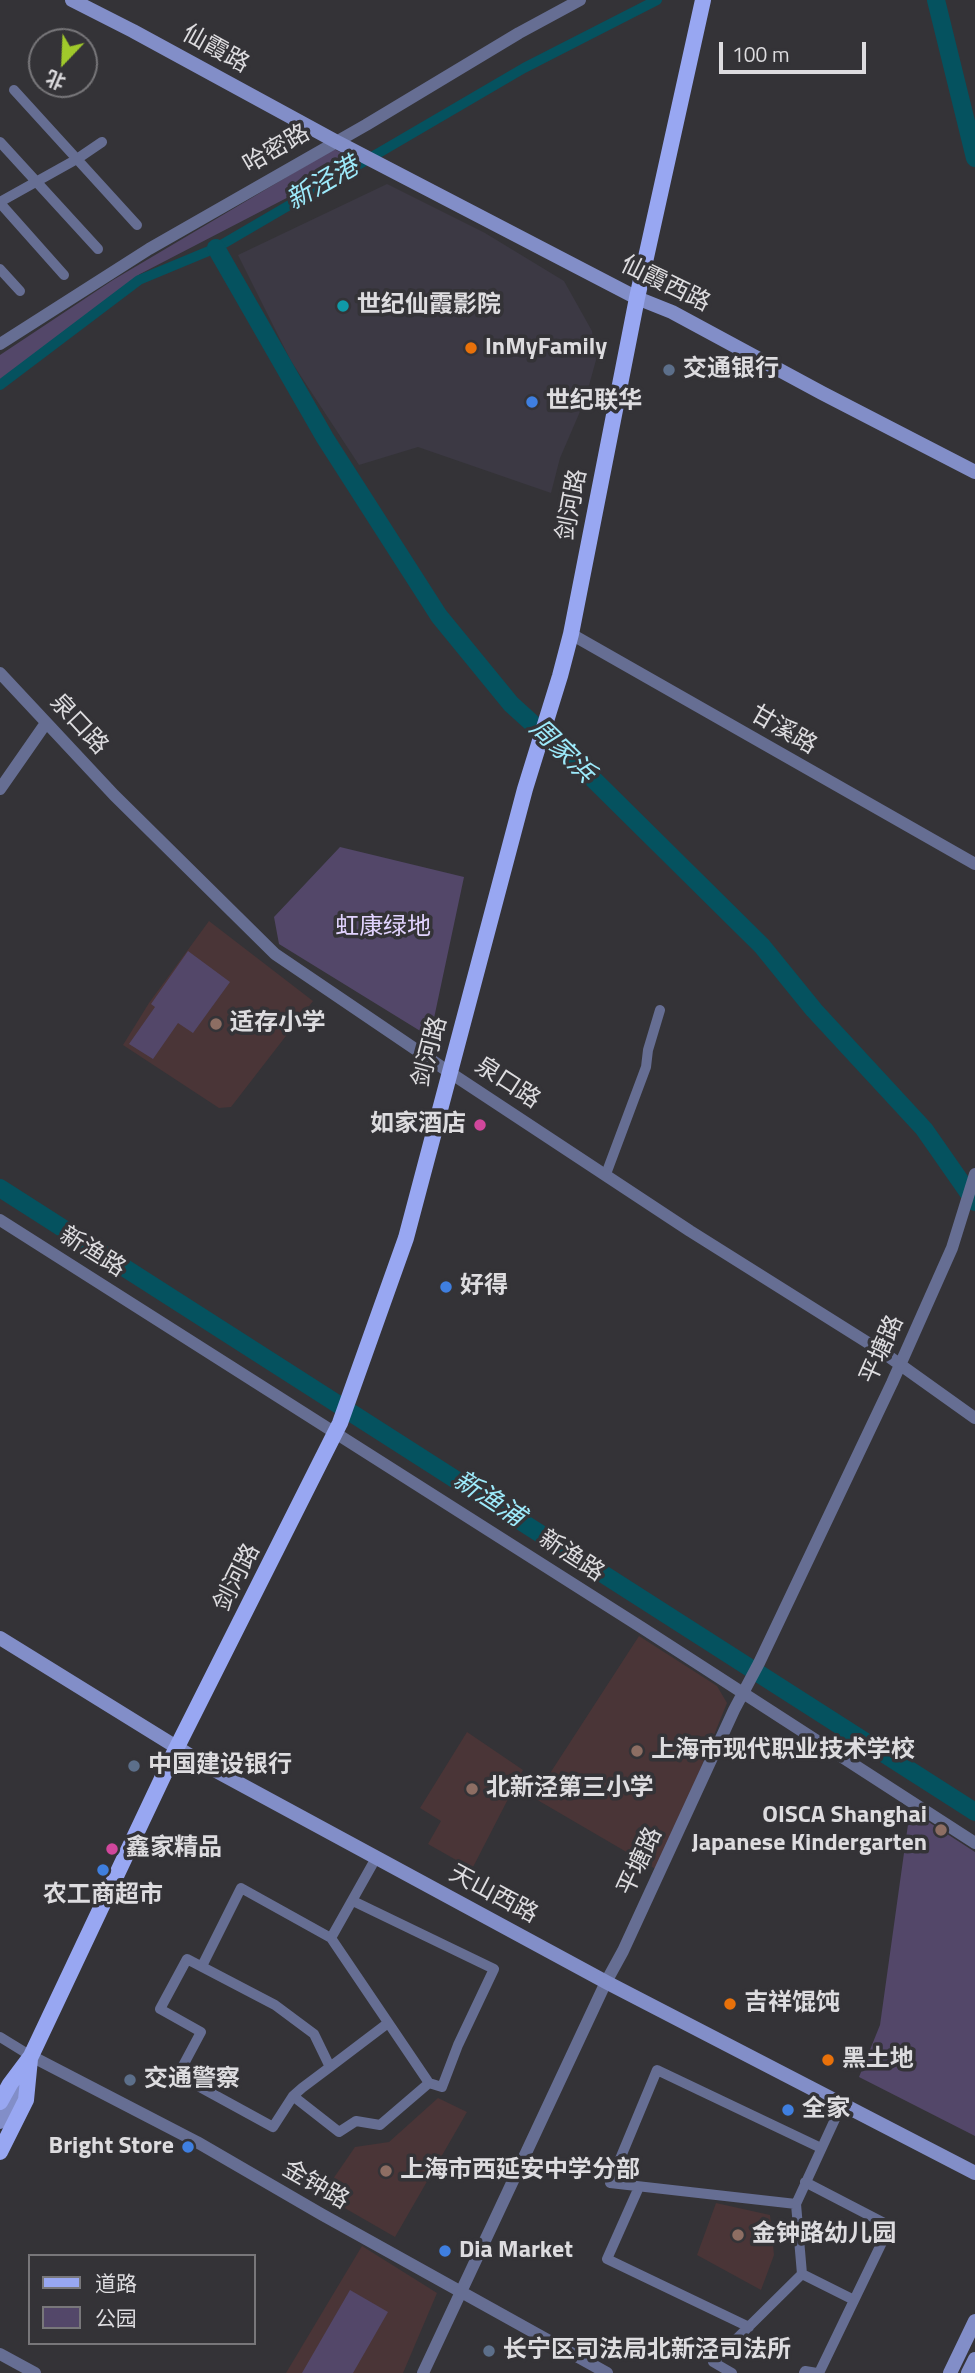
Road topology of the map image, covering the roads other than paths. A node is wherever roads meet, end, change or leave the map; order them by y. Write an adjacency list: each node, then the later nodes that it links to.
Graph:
1 (72, 0): 5 (main road, 仙霞路)
2 (580, 0): 5 (street, 哈密路)
3 (702, 2): 16 (main road, 剑河路)
4 (14, 90): 8 (street)
5 (335, 141): 16 (main road, 仙霞西路); 17 (street, 哈密路)
6 (0, 142): 9 (street)
7 (102, 142): 8 (street)
8 (77, 159): 9 (street); 11 (street)
9 (37, 182): 10 (street); 12 (street)
10 (0, 203): 14 (street)
11 (137, 225)
12 (98, 250)
13 (0, 269): 15 (street)
14 (64, 275)
15 (20, 291)
16 (637, 299): 18 (main road, 仙霞西路); 19 (main road, 剑河路)
17 (0, 344)
18 (975, 472)
19 (570, 634): 23 (street, 甘溪路); 25 (main road, 剑河路)
20 (0, 673): 21 (street, 泉口路)
21 (46, 723): 22 (street); 25 (street, 泉口路)
22 (0, 789)
23 (975, 864)
24 (660, 1010): 26 (street)
25 (449, 1072): 26 (street, 泉口路); 31 (main road, 剑河路)
26 (606, 1174): 29 (street, 泉口路)
27 (975, 1174): 29 (street, 平塘路)
28 (0, 1220): 31 (street, 新渔路)
29 (899, 1363): 30 (street, 泉口路); 33 (street, 平塘路)
30 (975, 1418)
31 (336, 1432): 33 (street, 新渔路); 34 (main road, 剑河路)
32 (0, 1638): 34 (main road, 天山西路)
33 (743, 1695): 35 (street, 新渔路); 40 (street, 平塘路)
34 (176, 1749): 36 (main road, 天山西路); 43 (main road, 剑河路)
35 (975, 1843)
36 (376, 1858): 37 (street); 40 (main road, 天山西路)
37 (354, 1901): 38 (street); 45 (street)
38 (331, 1938): 39 (street); 41 (street)
39 (202, 1966): 44 (street); 46 (street)
40 (606, 1982): 48 (main road, 天山西路); 57 (street, 平塘路)
41 (388, 2024): 44 (street); 45 (street)
42 (0, 2037): 43 (street, 金钟路)
43 (31, 2056): 47 (main road, 剑河路); 49 (main road); 51 (main road, 剑河路); 57 (street, 金钟路)
44 (330, 2067): 46 (street)
45 (429, 2083): 46 (street)
46 (293, 2096)
47 (0, 2102)
48 (842, 2105): 50 (street); 52 (main road, 天山西路)
49 (0, 2122)
50 (821, 2148): 53 (street); 54 (street)
51 (0, 2152)
52 (975, 2174)
53 (805, 2182): 55 (street); 58 (street)
54 (639, 2187): 55 (street); 60 (street)
55 (796, 2204): 56 (street)
56 (802, 2274): 58 (street); 60 (street)
57 (460, 2291): 63 (street, 金钟路); 65 (street, 平塘路)
58 (854, 2300): 69 (street)
59 (975, 2322): 70 (main road)
60 (748, 2327): 67 (street)
61 (0, 2354): 64 (street)
62 (975, 2359): 71 (main road)
63 (591, 2369): 66 (street, 金钟路)
64 (35, 2373)
65 (423, 2373)
66 (607, 2373)
67 (732, 2373)
68 (804, 2373): 69 (street)
69 (818, 2373)
70 (950, 2373)
71 (968, 2373)

